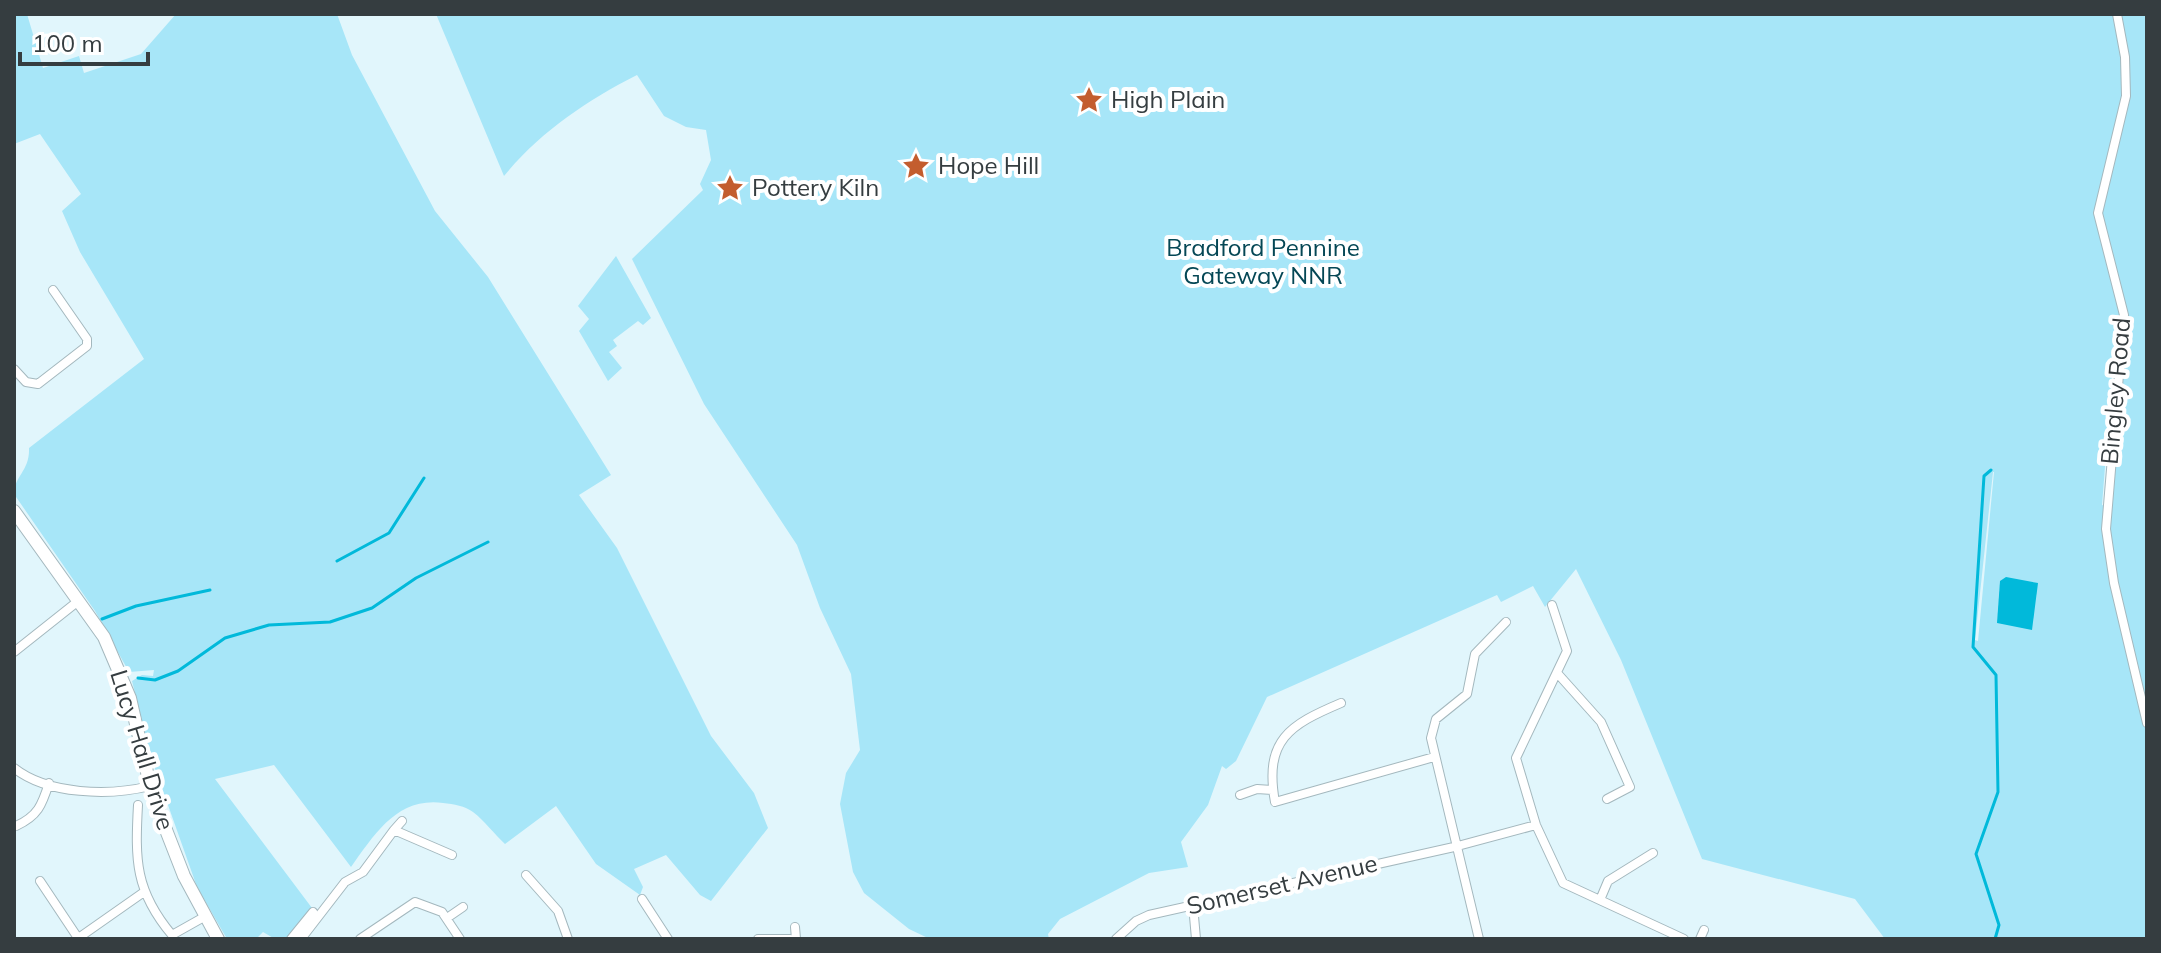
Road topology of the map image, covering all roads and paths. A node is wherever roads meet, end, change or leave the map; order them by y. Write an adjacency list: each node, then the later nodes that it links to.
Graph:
1 (2117, 14): 11 (street, Bingley Road)
2 (53, 290): 3 (street)
3 (14, 369)
4 (14, 511): 5 (street, Lucy Hall Drive)
5 (77, 602): 8 (street); 15 (street, Lucy Hall Drive)
6 (1552, 605): 9 (street)
7 (1506, 622): 12 (street)
8 (14, 650)
9 (1558, 674): 18 (street); 21 (street)
10 (1341, 703): 16 (street)
11 (2147, 723)
12 (1434, 757): 16 (street); 24 (street)
13 (14, 768): 14 (street)
14 (49, 783): 15 (street); 22 (street)
15 (150, 786): 35 (street, Lucy Hall Drive)
16 (1273, 790): 17 (street)
17 (1240, 795)
18 (1607, 799)
19 (138, 805): 29 (street)
20 (402, 821): 23 (street)
21 (1536, 825): 24 (street, Somerset Avenue); 31 (street)
22 (16, 826)
23 (394, 830): 26 (street); 42 (street)
24 (1454, 847): 32 (street, Somerset Avenue); 52 (street)
25 (1653, 853): 31 (street)
26 (452, 855)
27 (526, 875): 45 (street)
28 (40, 881): 39 (street)
29 (144, 892): 38 (street); 39 (street)
30 (642, 899): 46 (street)
31 (1600, 900): 53 (street)
32 (1193, 905): 50 (street, Somerset Avenue); 51 (street)
33 (463, 907): 36 (street)
34 (313, 912): 41 (street)
35 (204, 917): 38 (street); 40 (street, Lucy Hall Drive)
36 (447, 918): 43 (street); 44 (street)
37 (795, 927): 49 (street)
38 (170, 937)
39 (78, 939)
40 (218, 939)
41 (291, 939)
42 (301, 939)
43 (360, 939)
44 (460, 939)
45 (568, 939)
46 (668, 939)
47 (758, 939): 48 (street)
48 (790, 939)
49 (796, 939)
50 (1116, 939)
51 (1196, 939)
52 (1479, 939)
53 (1684, 939)

